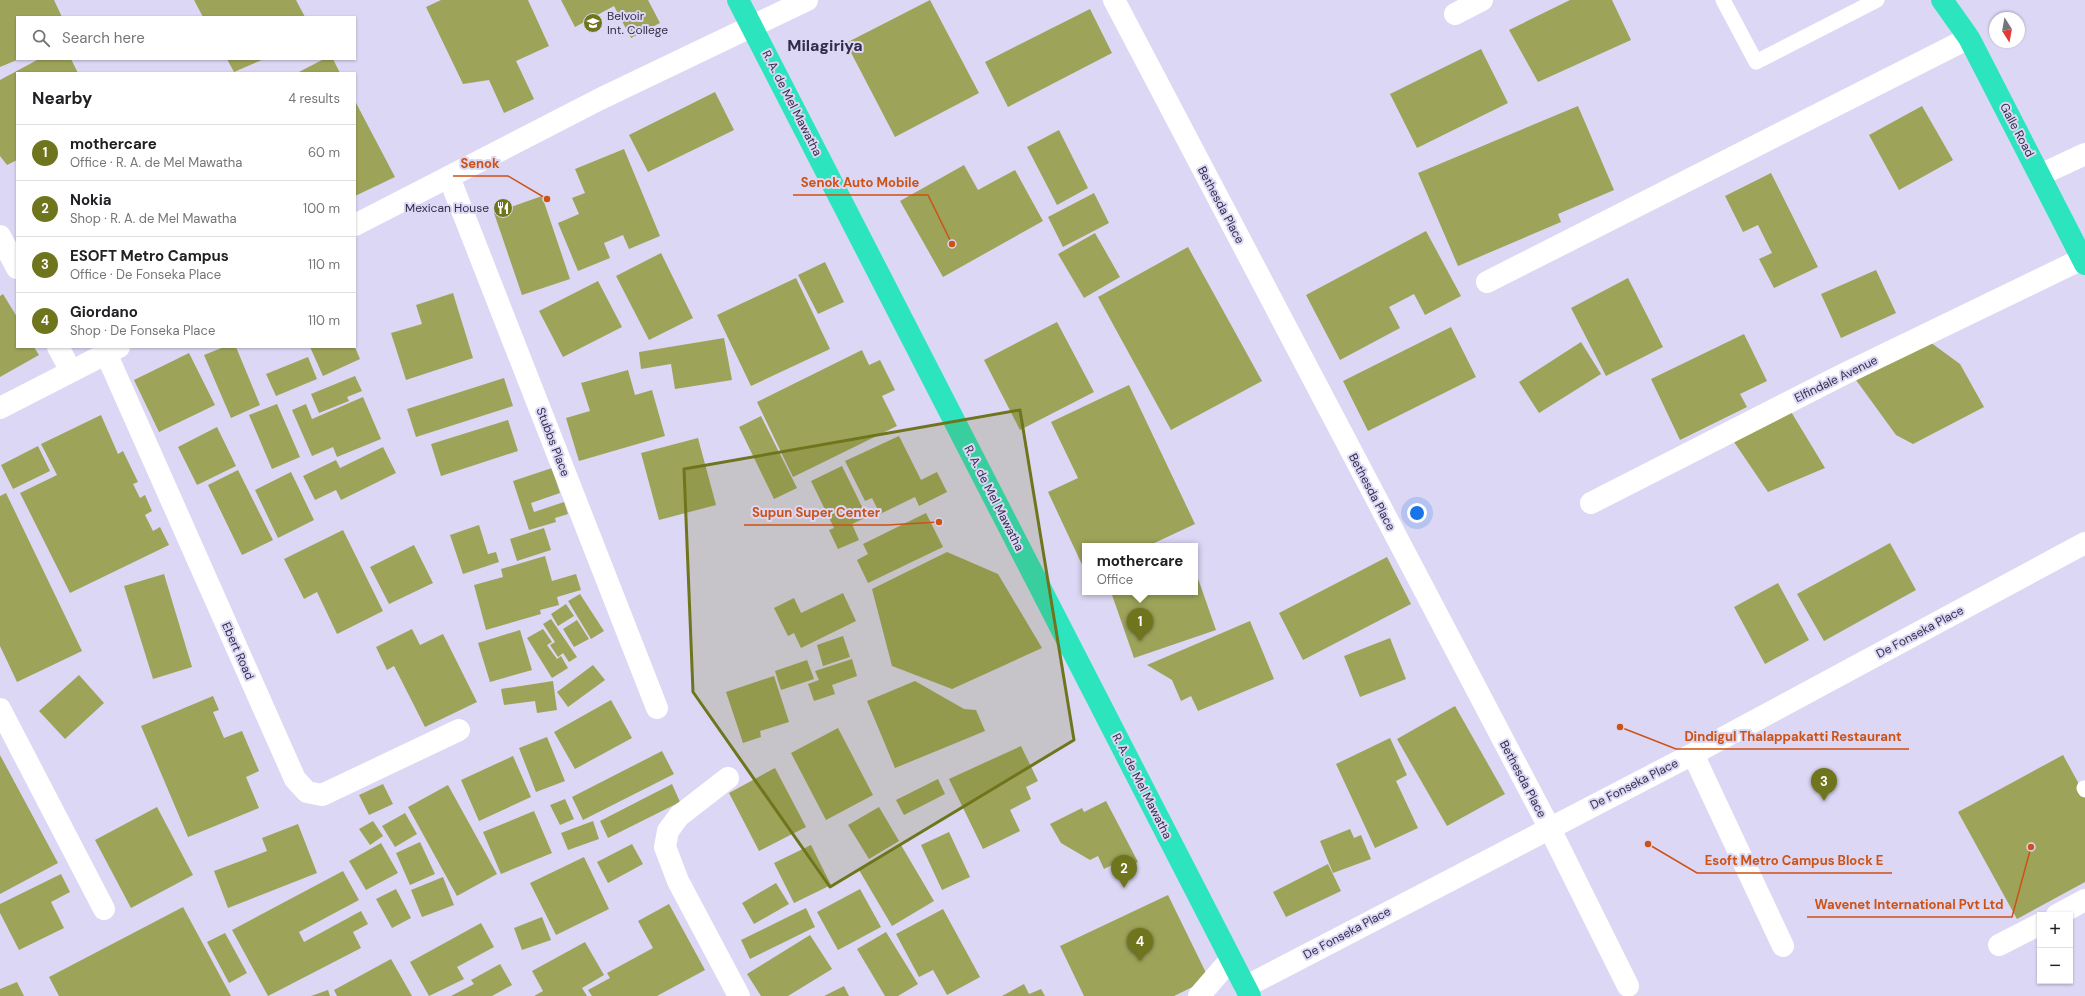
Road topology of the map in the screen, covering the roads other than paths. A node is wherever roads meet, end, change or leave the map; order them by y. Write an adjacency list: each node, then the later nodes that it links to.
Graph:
1 (738, 0): 9 (highway, R. A. de Mel Mawatha)
2 (807, 0): 9 (street)
3 (1114, 0): 30 (street, Bethesda Place)
4 (1482, 0): 8 (street)
5 (1723, 0): 6 (lane)
6 (1877, 0)
7 (1942, 0): 10 (highway, Galle Road)
8 (1455, 14)
9 (753, 27): 13 (street); 37 (highway, R. A. de Mel Mawatha)
10 (1969, 38): 12 (highway, Galle Road); 18 (street)
11 (2085, 154): 12 (street)
12 (2040, 175): 16 (highway, Galle Road)
13 (450, 177): 14 (street); 25 (street, Stubbs Place)
14 (356, 224)
15 (0, 236): 17 (street)
16 (2084, 261): 23 (street, Elfindale Avenue)
17 (16, 266)
18 (1487, 282)
19 (59, 348): 21 (street)
20 (112, 350): 21 (street); 27 (street, Ebert Road)
21 (71, 371): 22 (street)
22 (0, 408)
23 (1591, 502)
24 (2085, 543): 28 (street, De Fonseka Place)
25 (657, 708)
26 (0, 709): 32 (street)
27 (459, 730)
28 (1693, 754): 30 (street, De Fonseka Place); 36 (street)
29 (728, 778): 40 (street)
30 (1549, 827): 38 (street, Bethesda Place); 39 (street, De Fonseka Place)
31 (2085, 900): 33 (street)
32 (104, 909)
33 (2063, 912)
34 (2037, 926): 35 (street)
35 (1999, 945)
36 (1783, 946)
37 (1231, 959): 39 (highway, R. A. de Mel Mawatha); 41 (street)
38 (1628, 986)
39 (1248, 991)
40 (739, 996)
41 (1199, 996)

